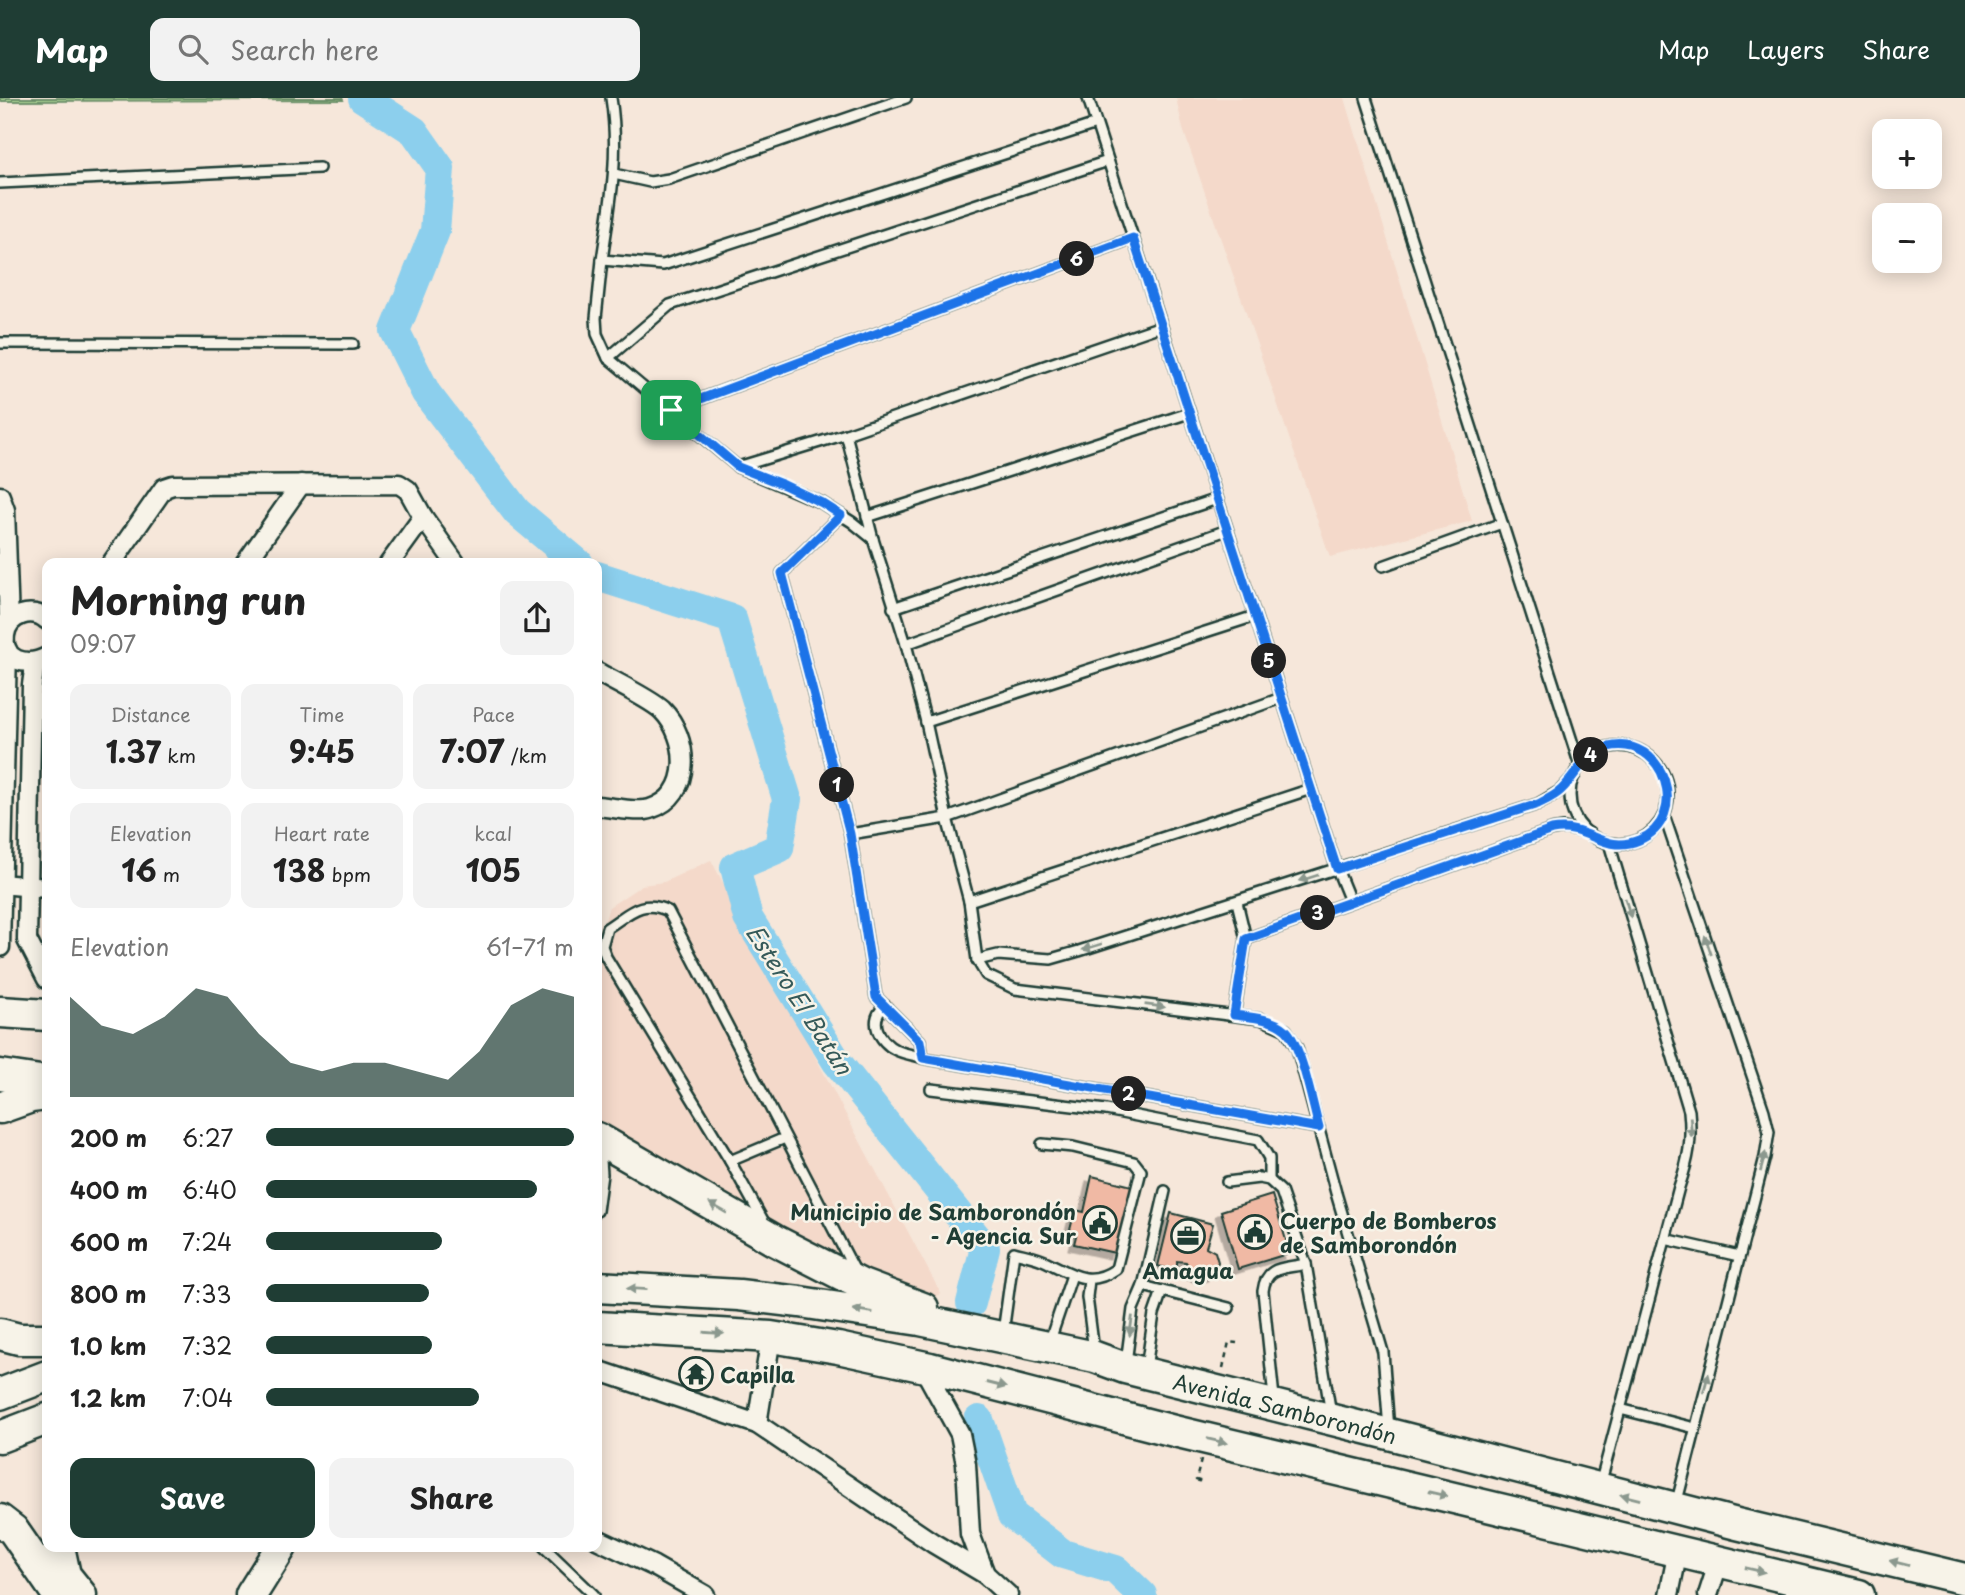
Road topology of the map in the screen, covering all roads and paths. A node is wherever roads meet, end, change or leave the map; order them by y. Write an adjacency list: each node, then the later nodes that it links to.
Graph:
1 (611, 98): 8 (lane)
2 (906, 98): 8 (lane)
3 (1088, 98): 5 (lane)
4 (1366, 98): 26 (lane)
5 (1096, 124): 6 (lane); 11 (lane)
6 (1108, 162): 10 (lane); 15 (lane)
7 (319, 168): 9 (lane)
8 (614, 174): 11 (lane)
9 (0, 183)
10 (1133, 238): 12 (lane); 16 (lane)
11 (602, 260): 15 (lane)
12 (1161, 326): 17 (lane); 18 (lane)
13 (0, 343): 14 (lane)
14 (353, 344)
15 (608, 358): 16 (lane)
16 (671, 410): 19 (lane)
17 (1189, 413): 22 (lane); 25 (lane)
18 (846, 434): 19 (lane); 25 (lane)
19 (738, 467): 23 (lane)
20 (301, 484): 24 (street); 29 (street); 30 (street)
21 (0, 496): 37 (street)
22 (1217, 499): 27 (lane); 34 (lane)
23 (841, 515): 28 (lane); 50 (lane)
24 (423, 517): 31 (street); 32 (street)
25 (867, 517): 28 (lane)
26 (1502, 523): 33 (lane); 44 (lane)
27 (1227, 530): 36 (lane); 38 (lane)
28 (873, 540): 34 (lane)
29 (115, 558)
30 (249, 558)
31 (393, 558)
32 (452, 558)
33 (1383, 566)
34 (894, 608): 38 (lane)
35 (42, 616): 37 (street)
36 (1255, 616): 42 (lane); 43 (lane)
37 (9, 622): 39 (street)
38 (906, 644): 43 (lane)
39 (7, 650): 40 (street); 53 (street)
40 (41, 660): 54 (street)
41 (602, 675): 46 (street)
42 (1281, 698): 45 (lane); 48 (lane)
43 (926, 722): 48 (lane)
44 (1577, 770): 47 (lane); 49 (lane); 52 (lane)
45 (1311, 789): 52 (lane); 56 (lane)
46 (602, 806)
47 (1664, 815): 51 (lane); 85 (lane, one-way to 47)
48 (947, 818): 50 (lane); 56 (lane)
49 (1589, 833): 51 (lane); 57 (lane)
50 (850, 834): 63 (lane)
51 (1609, 843): 83 (lane, one-way to 83)
52 (1337, 869): 57 (lane); 58 (lane, one-way to 58)
53 (1, 884): 54 (street); 60 (street)
54 (27, 887): 55 (street); 62 (street)
55 (42, 888)
56 (969, 901): 61 (lane)
57 (1350, 901): 59 (lane)
58 (1237, 902): 59 (lane); 61 (lane, one-way to 61)
59 (1246, 939): 66 (lane)
60 (0, 947)
61 (977, 960): 66 (lane, one-way to 66)
62 (42, 969)
63 (886, 1006): 68 (lane); 68 (lane)
64 (0, 1012): 65 (highway)
65 (42, 1015)
66 (1234, 1015): 75 (lane)
67 (0, 1057): 69 (highway)
68 (923, 1058): 75 (lane)
69 (42, 1063)
70 (0, 1075): 71 (highway)
71 (42, 1081)
72 (931, 1089): 80 (lane)
73 (42, 1096): 74 (highway)
74 (0, 1108)
75 (1319, 1128): 114 (lane)
76 (786, 1138): 79 (lane); 79 (lane); 89 (lane)
77 (602, 1141): 84 (highway, one-way to 77)
78 (1042, 1144): 88 (lane)
79 (730, 1161): 84 (lane)
80 (1269, 1180): 81 (lane); 86 (lane)
81 (1227, 1182)
82 (1165, 1191): 90 (lane)
83 (1665, 1238): 85 (lane); 109 (lane)
84 (774, 1240): 89 (highway)
85 (1739, 1256): 113 (lane, one-way to 85)
86 (1306, 1264): 108 (lane); 110 (lane)
87 (1072, 1275): 88 (lane); 98 (lane); 100 (lane)
88 (1089, 1280): 101 (lane)
89 (862, 1285): 98 (highway)
90 (1143, 1286): 92 (lane); 103 (lane, one-way to 103)
91 (602, 1287): 98 (highway, Avenida Samborondón, one-way to 91)
92 (1162, 1291): 93 (lane); 103 (lane)
93 (1229, 1308)
94 (602, 1327): 96 (highway, one-way to 96)
95 (0, 1334): 97 (highway)
96 (771, 1337): 102 (highway); 112 (street)
97 (42, 1339)
98 (1002, 1339): 100 (highway, Avenida Samborondón)
99 (1237, 1343): 106 (path)
100 (1048, 1348): 101 (highway, Avenida Samborondón)
101 (1095, 1357): 103 (highway, Avenida Samborondón)
102 (923, 1367): 116 (highway, one-way to 116); 129 (street)
103 (1135, 1371): 106 (highway, Avenida Samborondón)
104 (602, 1372): 112 (street)
105 (42, 1378): 107 (highway)
106 (1217, 1391): 108 (highway, Avenida Samborondón)
107 (0, 1394)
108 (1288, 1408): 110 (highway, Avenida Samborondón); 116 (highway)
109 (1620, 1409): 113 (lane); 119 (lane)
110 (1332, 1419): 114 (highway, Avenida Samborondón)
111 (42, 1421): 115 (highway)
112 (757, 1424): 129 (street)
113 (1695, 1428): 120 (lane)
114 (1390, 1434): 119 (highway, Avenida Samborondón)
115 (0, 1437)
116 (1305, 1462): 123 (highway, one-way to 123)
117 (1196, 1480): 118 (path)
118 (1203, 1482)
119 (1599, 1489): 120 (highway, Avenida Samborondón, one-way to 119)
120 (1675, 1508): 130 (highway, Avenida Samborondón, one-way to 120)
121 (0, 1520): 131 (highway)
122 (602, 1541): 136 (street)
123 (1678, 1551): 128 (highway); 138 (street)
124 (60, 1552): 132 (highway)
125 (278, 1552): 133 (highway)
126 (297, 1552): 134 (highway)
127 (549, 1552): 135 (lane)
128 (1719, 1561): 139 (street); 140 (highway, one-way to 140)
129 (985, 1574): 137 (street)
130 (1965, 1579)
131 (58, 1595)
132 (81, 1595)
133 (251, 1595)
134 (276, 1595)
135 (594, 1595)
136 (705, 1595)
137 (1008, 1595)
138 (1668, 1595)
139 (1708, 1595)
140 (1859, 1595)

